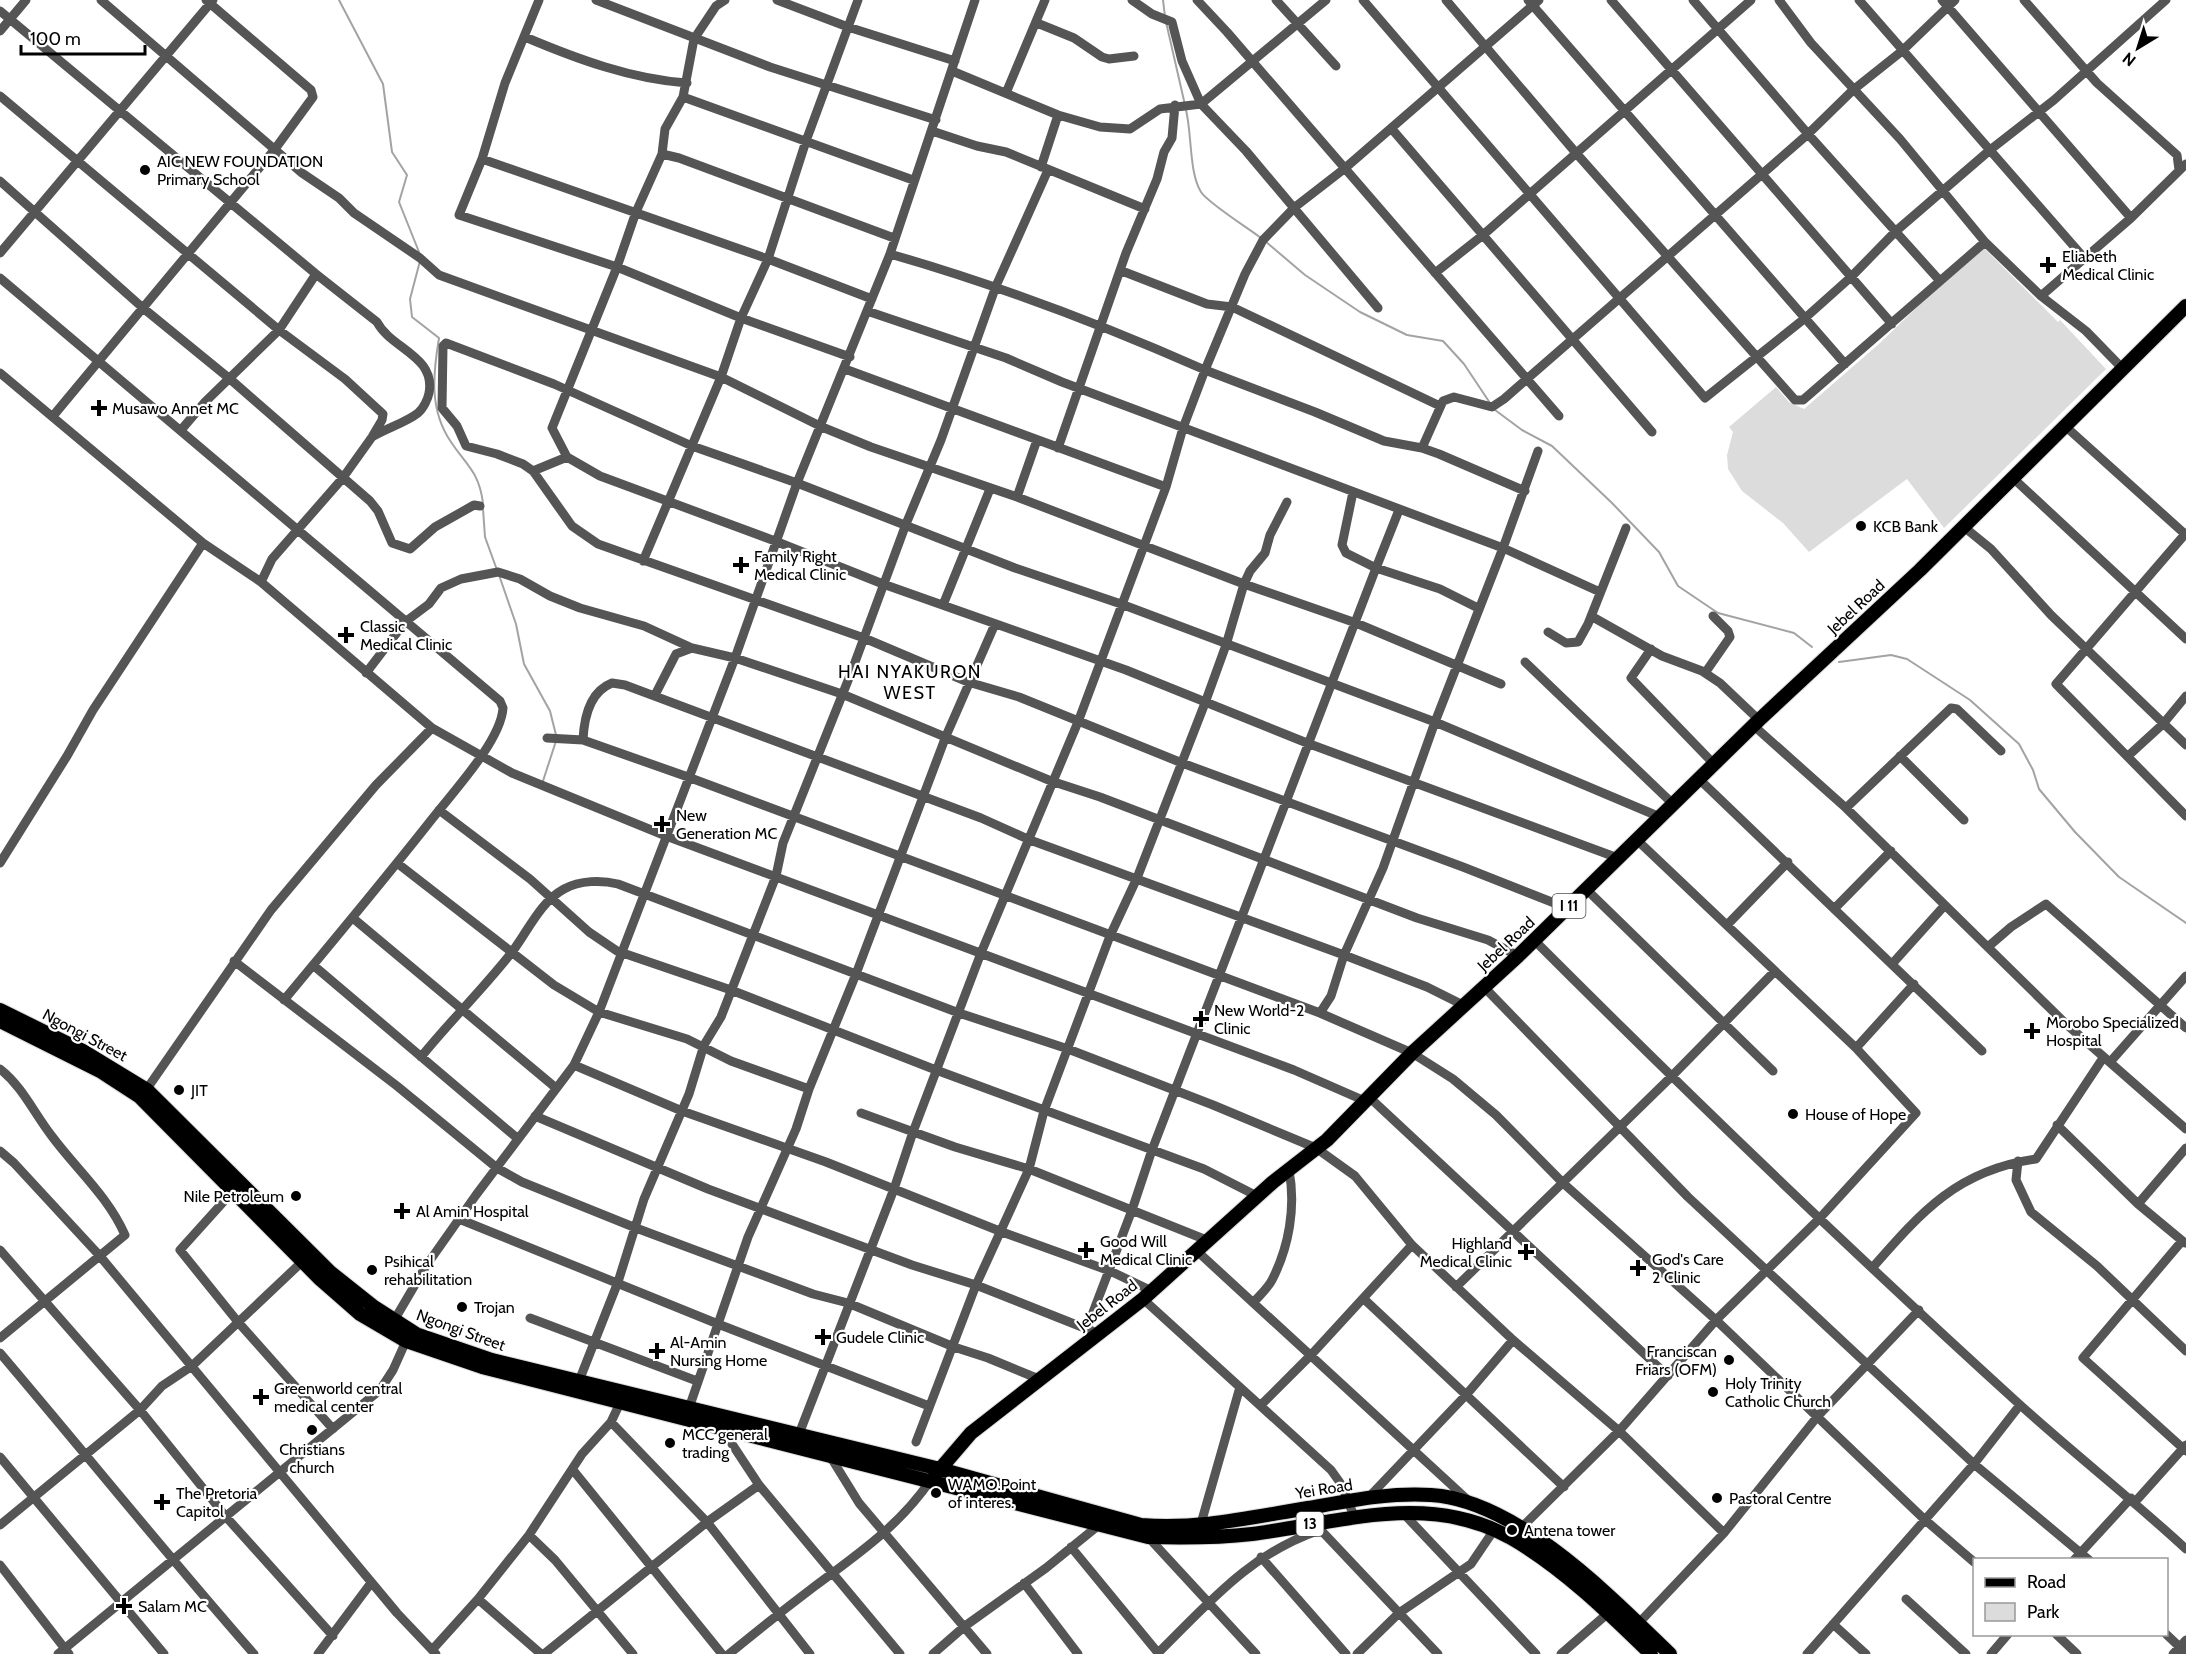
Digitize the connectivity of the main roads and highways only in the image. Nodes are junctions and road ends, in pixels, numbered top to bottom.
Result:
1 (2186, 306) edge
2 (0, 1010) edge
3 (0, 1021) edge
4 (143, 1093) junction
5 (391, 1326) junction
6 (940, 1469) junction
7 (930, 1481) junction
8 (1199, 1532) junction
9 (1634, 1628) junction
10 (1651, 1654) edge
11 (1670, 1654) edge

1 - 6 main road, Jebel Road / I 11
2 - 4 main road, Ngongi Street
3 - 4 main road, Ngongi Street
4 - 5 main road, Ngongi Street
5 - 6 main road, Ngongi Street
5 - 7 main road, Ngongi Street
6 - 7 main road, Jebel Road / I 11
6 - 8 main road, Yei Road
7 - 8 main road, Yei Road / 13
8 - 9 main road, Yei Road / 13
8 - 9 main road, Yei Road
9 - 10 main road, Yei Road / 13
9 - 11 main road, Yei Road

